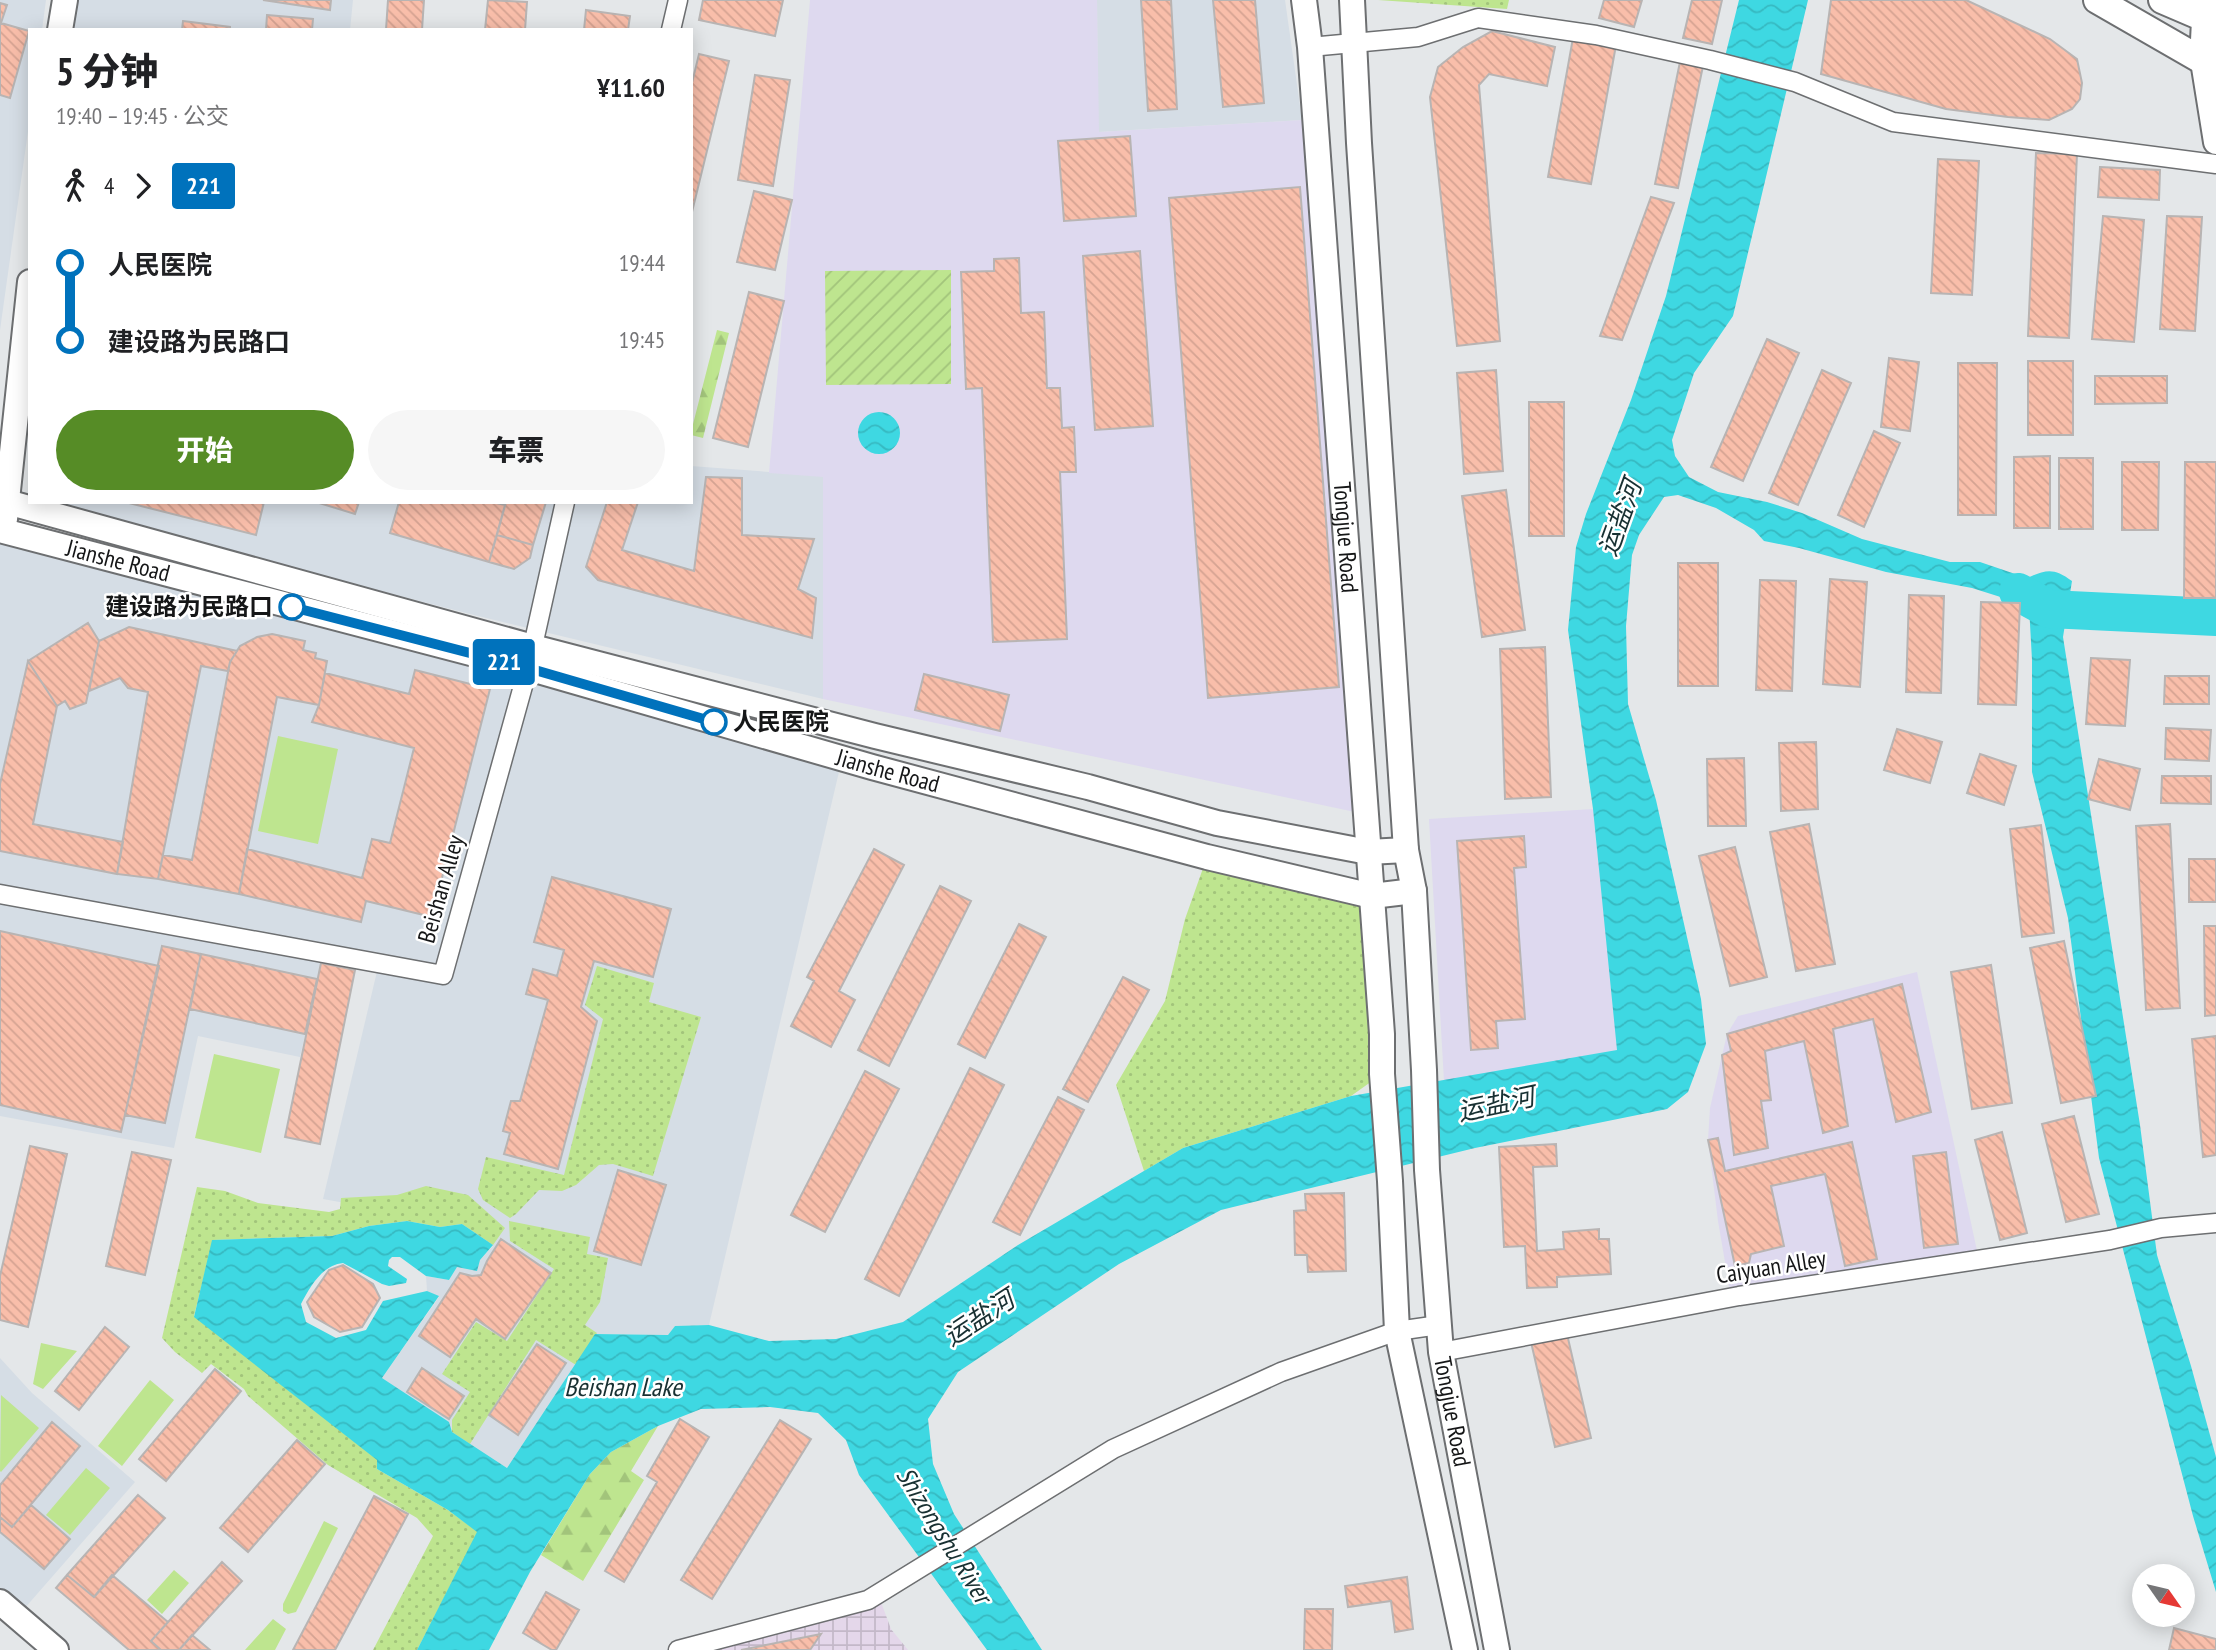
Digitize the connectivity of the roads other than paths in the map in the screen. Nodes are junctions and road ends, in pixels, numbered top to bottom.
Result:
1 (65, 0) edge
2 (678, 0) edge
3 (1304, 0) edge
4 (1352, 0) edge
5 (2097, 0) edge
6 (2162, 0) edge
7 (2209, 13) edge
8 (60, 28) edge
9 (671, 28) edge
10 (1355, 41) junction
11 (1310, 47) junction
12 (2209, 61) edge
13 (2216, 142) edge
14 (2216, 164) edge
15 (28, 299) edge
16 (4, 501) edge
17 (565, 504) edge
18 (1, 535) edge
19 (531, 658) junction
20 (1406, 850) junction
21 (1368, 852) junction
22 (1414, 891) junction
23 (0, 894) edge
24 (1372, 896) junction
25 (2216, 1223) edge
26 (1439, 1325) junction
27 (1397, 1331) junction
28 (1441, 1352) junction
29 (0, 1602) edge
30 (56, 1650) edge
31 (678, 1650) edge
32 (1465, 1650) edge
33 (1497, 1650) edge

1 - 8 street
2 - 9 street
3 - 11 street, Tongjue Road
4 - 10 street, Tongjue Road
5 - 12 main road
6 - 7 main road
7 - 12 main road
10 - 11 street
10 - 14 street
10 - 20 street, Tongjue Road
11 - 21 street, Tongjue Road
12 - 13 street
15 - 16 street
16 - 18 street
16 - 19 street, Jianshe Road
17 - 19 street, Beishan Alley
18 - 19 street, Jianshe Road
19 - 21 street, Jianshe Road
19 - 23 street, Beishan Alley
19 - 24 street, Jianshe Road
20 - 21 street, Jianshe Road
20 - 22 street, Tongjue Road
21 - 24 street, Tongjue Road
22 - 24 street, Jianshe Road
22 - 26 street, Tongjue Road
24 - 27 street, Tongjue Road
25 - 28 street, Caiyuan Alley
26 - 27 street
26 - 28 street, Tongjue Road
27 - 31 street
27 - 32 street, Tongjue Road
28 - 33 street, Tongjue Road
29 - 30 street

